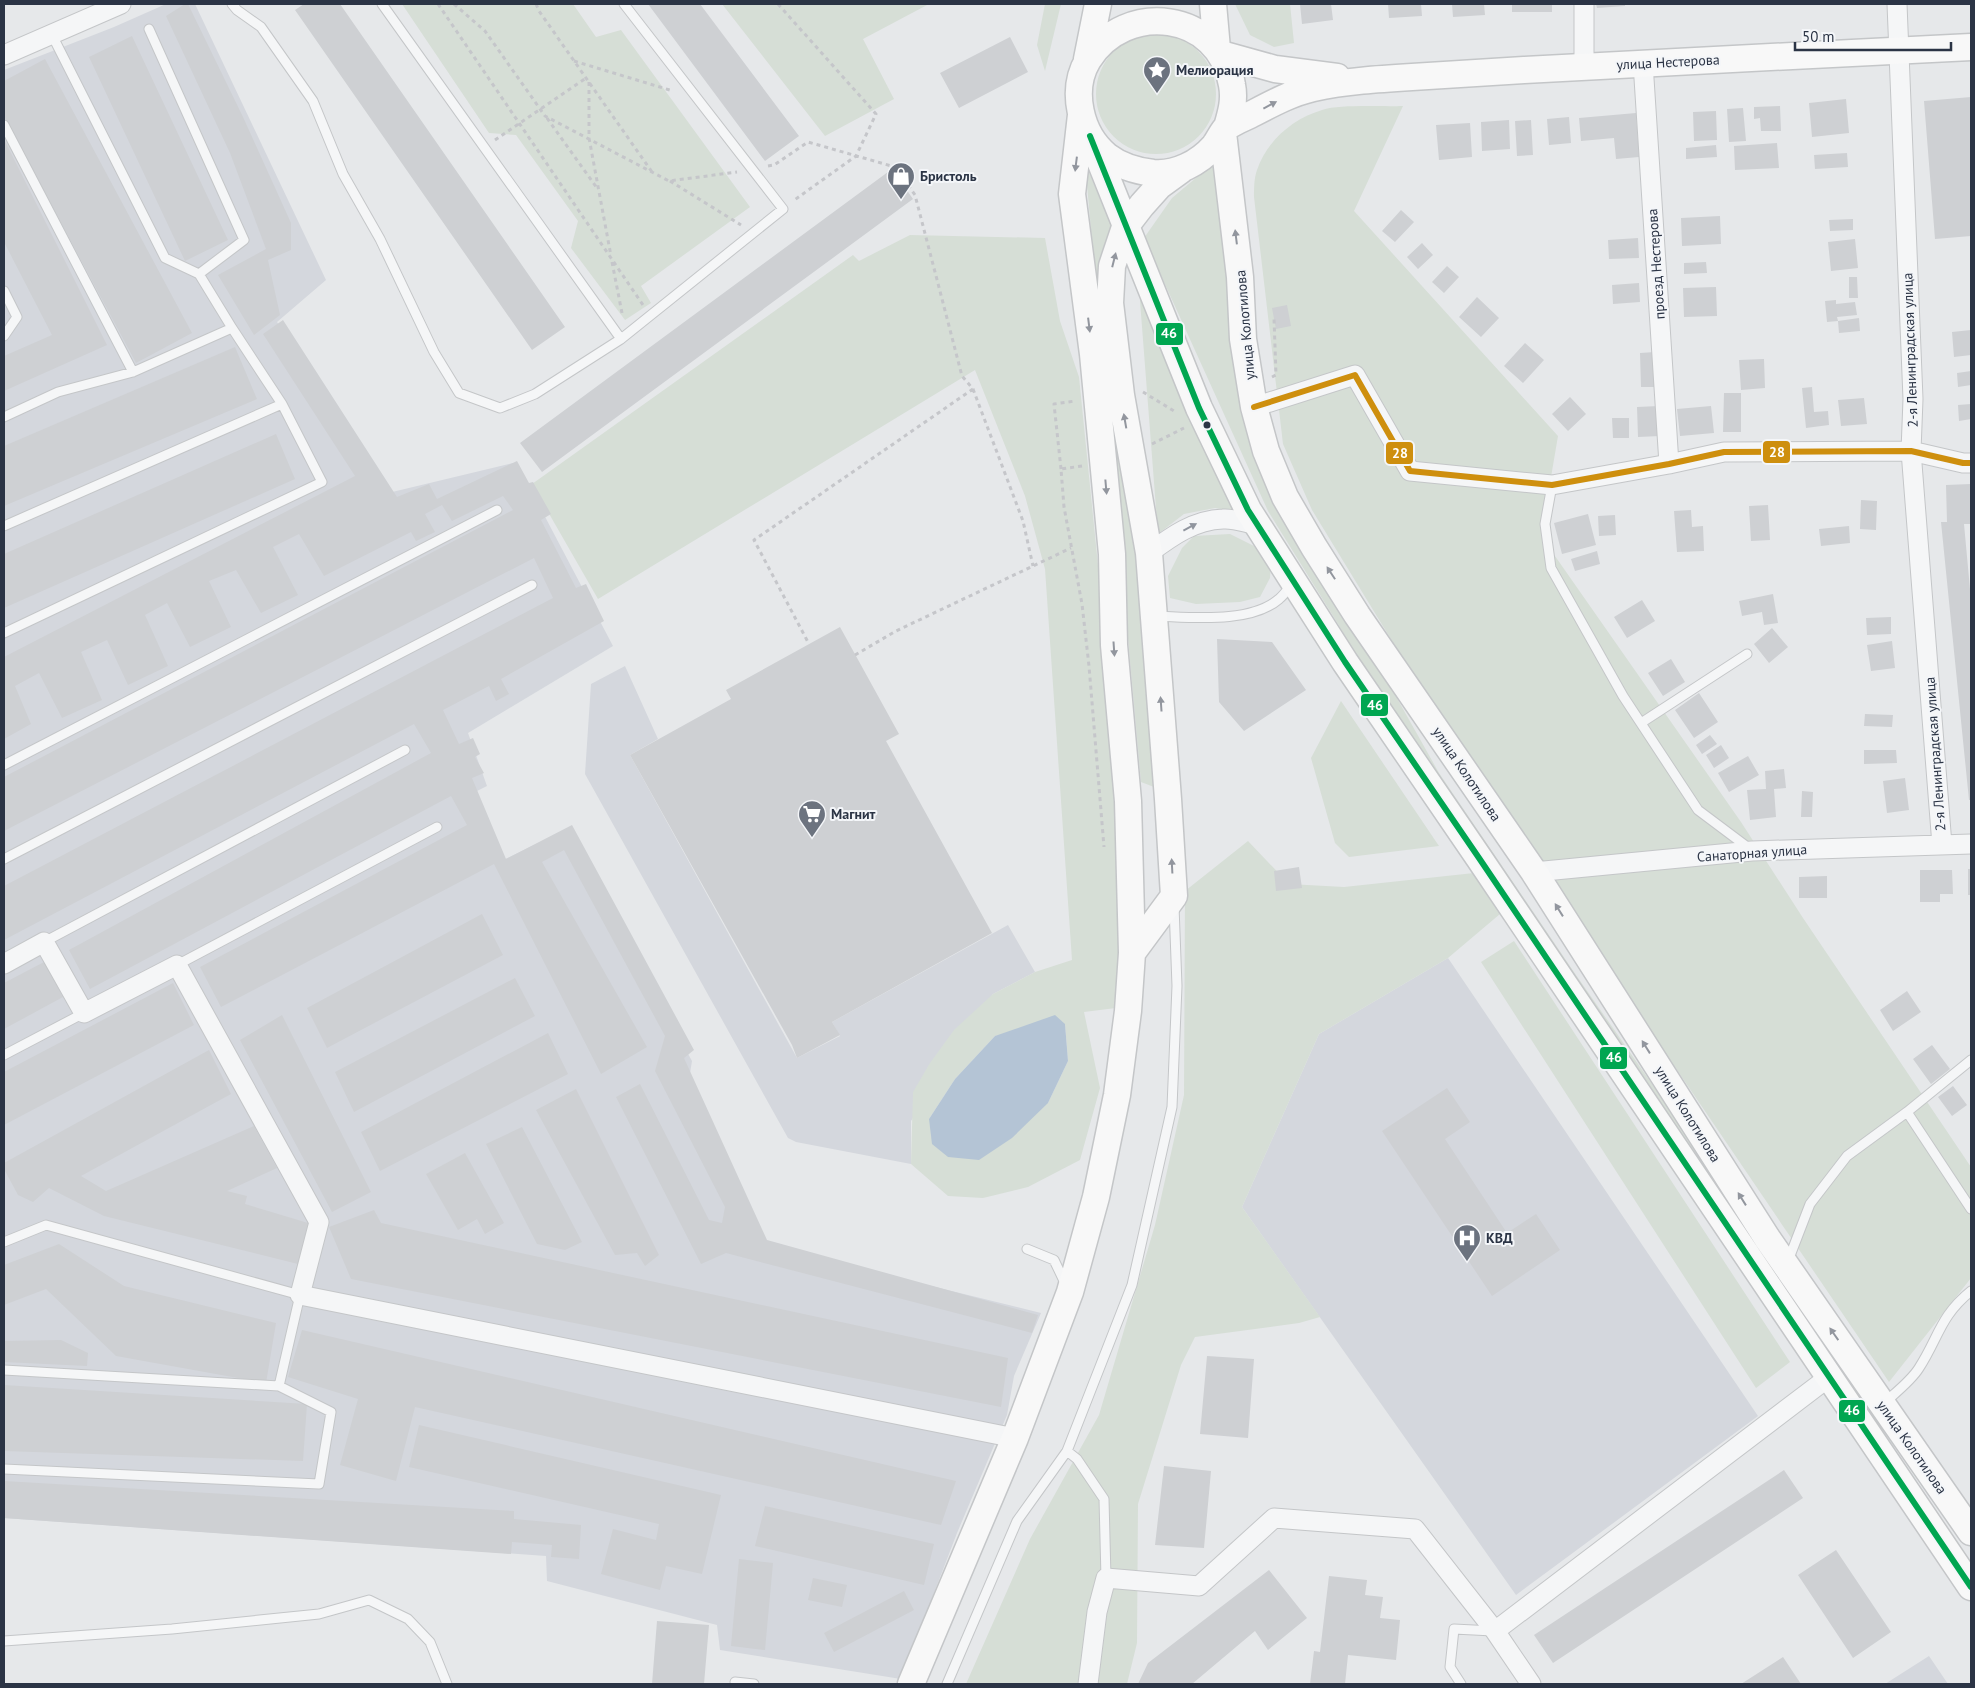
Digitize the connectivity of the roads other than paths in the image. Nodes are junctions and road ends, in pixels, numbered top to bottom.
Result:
1 (121, 4) edge
2 (232, 4) edge
3 (382, 4) edge
4 (624, 4) edge
5 (1098, 4) edge
6 (1213, 4) edge
7 (1584, 4) edge
8 (1897, 4) edge
9 (149, 29) dead end
10 (52, 35) junction
11 (1971, 47) edge
12 (1219, 51) junction
13 (1898, 51) junction
14 (4, 55) edge
15 (1087, 62) junction
16 (1643, 63) junction
17 (1584, 66) junction
18 (1365, 80) junction
19 (4, 125) edge
20 (1086, 126) junction
21 (1225, 130) junction
22 (1183, 168) junction
23 (1125, 228) junction
24 (200, 274) junction
25 (4, 291) edge
26 (232, 328) junction
27 (4, 336) edge
28 (623, 337) junction
29 (133, 372) junction
30 (282, 404) junction
31 (1254, 407) junction
32 (4, 417) edge
33 (1912, 450) junction
34 (1971, 463) edge
35 (1670, 464) junction
36 (1552, 485) junction
37 (497, 510) dead end
38 (1257, 525) junction
39 (4, 526) edge
40 (1149, 553) junction
41 (1294, 582) junction
42 (532, 585) dead end
43 (1154, 616) junction
44 (4, 633) edge
45 (1747, 654) dead end
46 (1641, 723) junction
47 (406, 750) dead end
48 (4, 765) edge
49 (437, 827) dead end
50 (1971, 844) edge
51 (1942, 845) junction
52 (1752, 851) junction
53 (4, 859) edge
54 (1534, 872) junction
55 (1174, 896) junction
56 (44, 942) junction
57 (1132, 953) junction
58 (4, 964) edge
59 (177, 965) junction
60 (84, 1013) junction
61 (4, 1055) edge
62 (1971, 1060) edge
63 (1907, 1112) junction
64 (1971, 1209) edge
65 (4, 1242) edge
66 (1027, 1249) dead end
67 (1786, 1266) junction
68 (1971, 1291) edge
69 (1070, 1292) junction
70 (300, 1296) junction
71 (1854, 1362) junction
72 (4, 1370) edge
73 (1829, 1377) junction
74 (279, 1386) junction
75 (1883, 1404) junction
76 (1015, 1438) junction
77 (1067, 1451) junction
78 (4, 1469) edge
79 (1971, 1532) edge
80 (1106, 1578) junction
81 (1971, 1587) edge
82 (1494, 1631) junction
83 (4, 1642) edge
84 (735, 1682) dead end
85 (447, 1684) edge
86 (754, 1684) edge
87 (912, 1684) edge
88 (947, 1684) edge
89 (1088, 1684) edge
90 (1461, 1684) edge
91 (1531, 1684) edge

1 - 10 street
2 - 28 lane
3 - 28 lane
4 - 28 lane
5 - 15 main road, улица Колотилова
6 - 12 main road, улица Колотилова
7 - 17 street
8 - 13 street, 2-я Ленинградская улица
9 - 24 lane
10 - 14 street
10 - 24 lane
11 - 13 main road, улица Нестерова
12 - 15 main road, улица Колотилова
12 - 18 main road, улица Нестерова
12 - 21 main road, улица Колотилова
13 - 16 main road, улица Нестерова
13 - 33 street, 2-я Ленинградская улица
15 - 20 main road, улица Колотилова
16 - 17 main road, улица Нестерова
16 - 35 street, проезд Нестерова
17 - 18 main road, улица Нестерова
21 -> 18 main road, улица Нестерова
19 - 29 lane
20 - 22 main road, улица Колотилова
20 - 23 main road, улица Колотилова
20 -> 57 main road
21 - 22 main road, улица Колотилова
31 -> 21 main road, улица Колотилова
22 - 23 main road
23 - 38 main road, улица Колотилова
40 -> 23 main road
24 - 26 lane
25 - 27 lane
26 - 29 lane
26 - 30 lane
29 - 32 lane
30 - 39 lane
30 - 44 lane
31 - 36 street
54 -> 31 main road, улица Колотилова
33 - 34 street
33 - 35 street
33 - 51 street, 2-я Ленинградская улица
35 - 36 street
36 - 46 lane
37 - 48 lane
40 -> 38 street
38 - 41 main road, улица Колотилова
40 - 43 main road
41 - 43 lane
41 - 73 main road, улица Колотилова
42 - 53 lane
55 -> 43 main road
45 - 46 lane
46 - 52 lane
47 - 56 lane
49 - 59 lane
50 - 51 street, Санаторная улица
51 - 52 street, Санаторная улица
52 - 54 street, Санаторная улица
67 -> 54 main road, улица Колотилова
55 - 57 main road
55 - 77 lane
56 - 58 street
56 - 60 street
57 - 69 main road
59 - 60 street
59 - 70 street
60 - 61 lane
62 - 63 lane
63 - 64 lane
63 - 67 lane
65 - 70 lane
66 - 69 lane
71 -> 67 main road, улица Колотилова
68 - 75 lane
69 - 76 main road
70 - 74 lane
70 - 76 street
71 - 73 main road
71 - 75 main road, улица Колотилова
72 - 74 lane
73 - 81 main road, улица Колотилова
73 - 82 street
74 - 78 lane
75 - 79 main road, улица Колотилова
76 - 87 main road
77 - 80 lane
77 - 88 lane
80 - 82 street
80 - 89 street
82 - 90 lane
82 - 91 street
83 - 85 lane
84 - 86 lane

